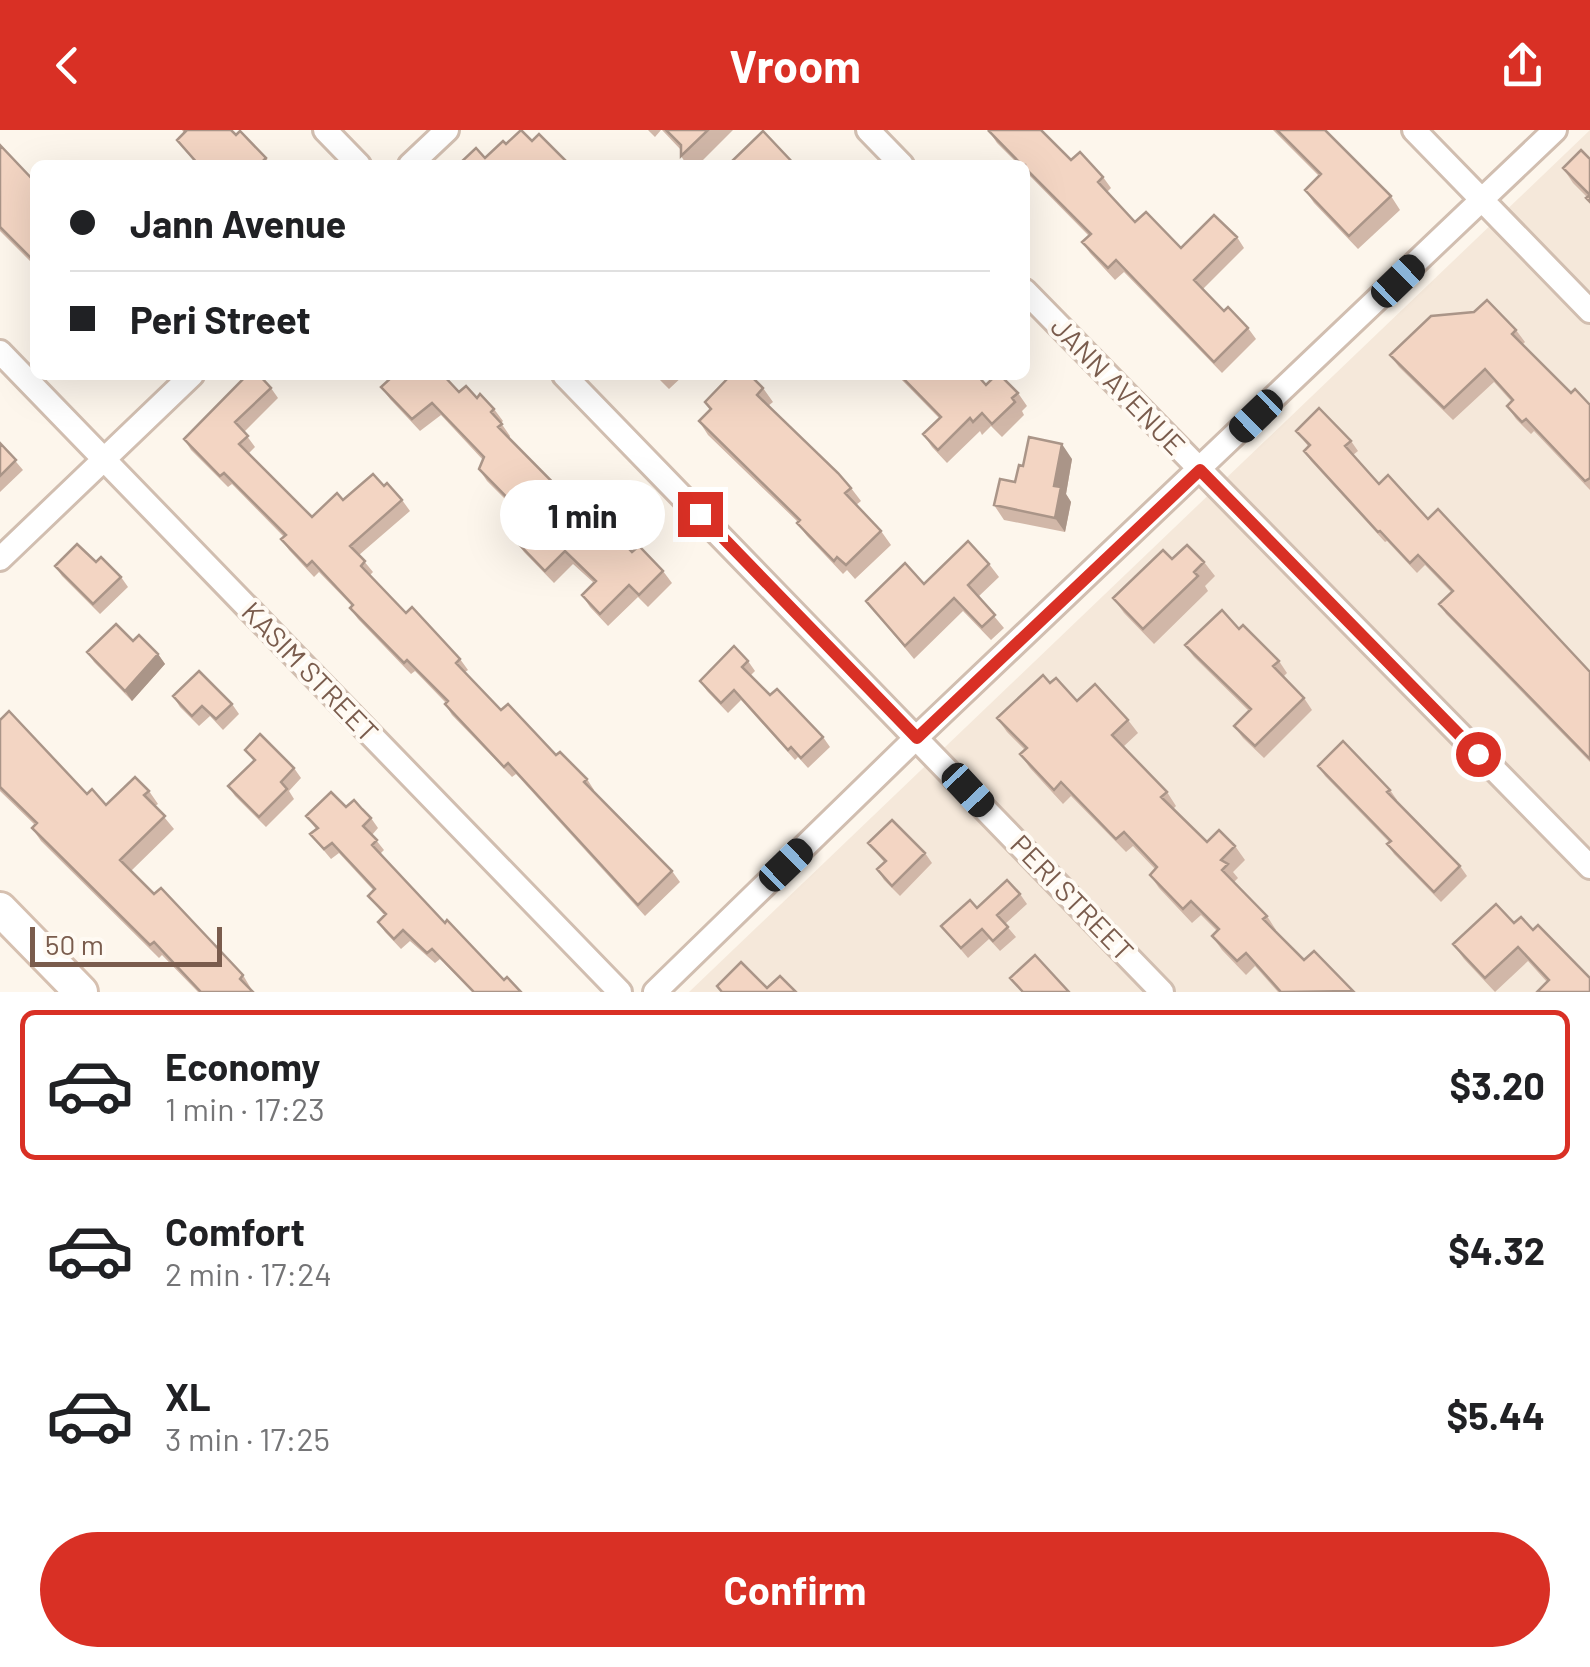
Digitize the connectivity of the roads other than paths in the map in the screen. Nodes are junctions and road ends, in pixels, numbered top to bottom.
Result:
1 (325, 130) edge
2 (447, 130) edge
3 (868, 130) edge
4 (1414, 130) edge
5 (1555, 130) edge
6 (354, 160) edge
7 (415, 160) edge
8 (897, 160) edge
9 (1482, 200) junction
10 (1030, 296) edge
11 (1590, 310) edge
12 (0, 352) edge
13 (187, 380) edge
14 (569, 380) edge
15 (104, 460) junction
16 (1200, 470) junction
17 (0, 559) edge
18 (917, 738) junction
19 (1590, 867) edge
20 (0, 909) edge
21 (81, 992) edge
22 (620, 992) edge
23 (655, 992) edge
24 (1162, 992) edge

1 - 6 street
2 - 7 street
3 - 8 street
4 - 9 street
5 - 9 street
9 - 11 street
9 - 16 street
10 - 16 street, JANN AVENUE
12 - 15 street, KASIM STREET
13 - 15 street
14 - 18 street, PERI STREET
15 - 17 street
15 - 22 street, KASIM STREET
16 - 18 street
16 - 19 street, JANN AVENUE
18 - 23 street
18 - 24 street, PERI STREET
20 - 21 street

